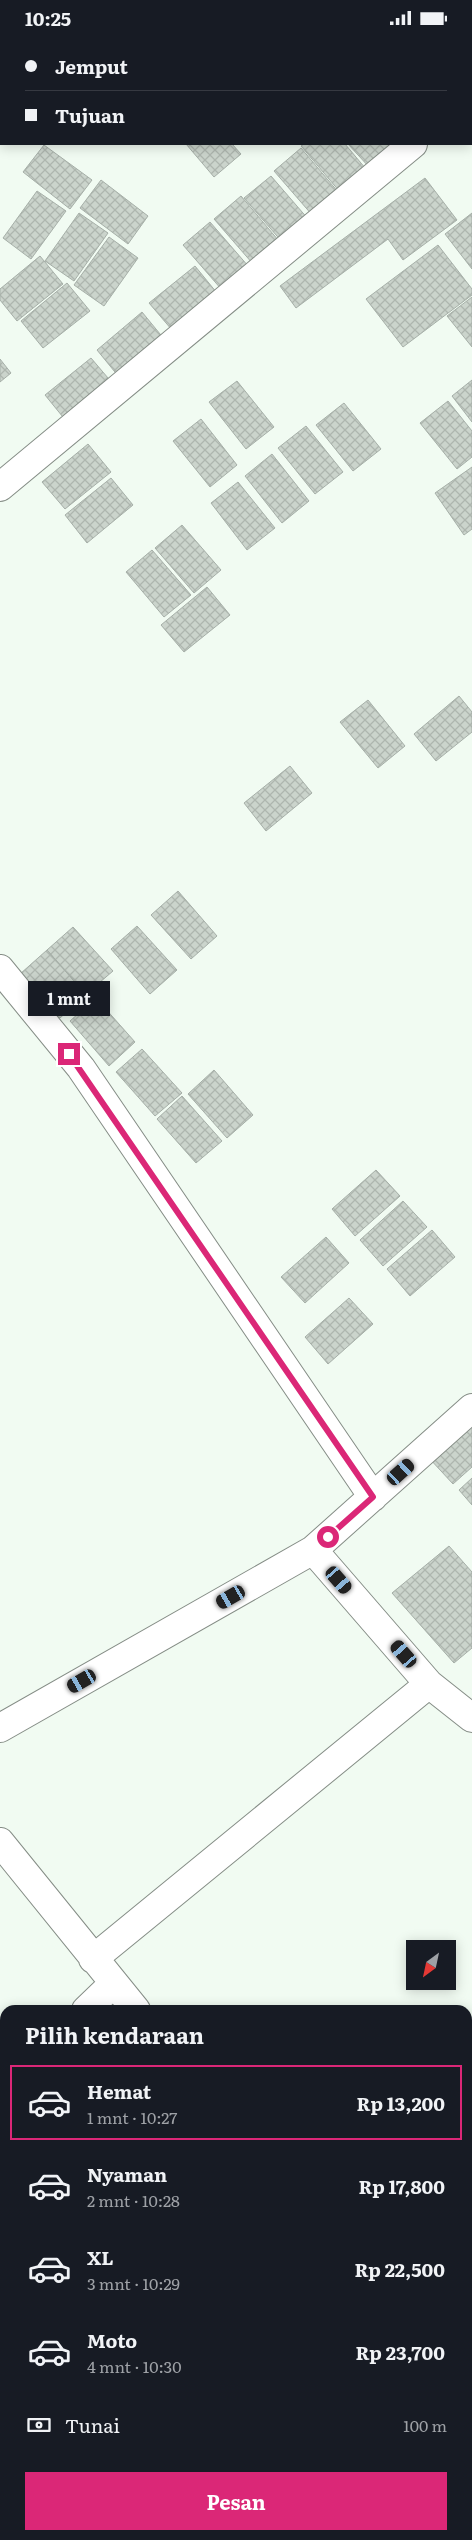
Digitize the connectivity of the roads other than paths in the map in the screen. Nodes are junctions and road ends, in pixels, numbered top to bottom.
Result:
1 (412, 145) edge
2 (0, 487) edge
3 (0, 969) edge
4 (472, 1408) edge
5 (373, 1497) junction
6 (313, 1550) junction
7 (429, 1683) junction
8 (472, 1718) edge
9 (0, 1727) edge
10 (0, 1842) edge
11 (93, 1959) junction
12 (113, 1984) junction
13 (91, 2005) edge
14 (132, 2005) edge

1 - 2 street
3 - 5 street
4 - 5 street
5 - 6 street
6 - 7 street
6 - 9 street
7 - 8 street
7 - 11 street
10 - 11 street
11 - 12 street
12 - 13 street
12 - 14 street

